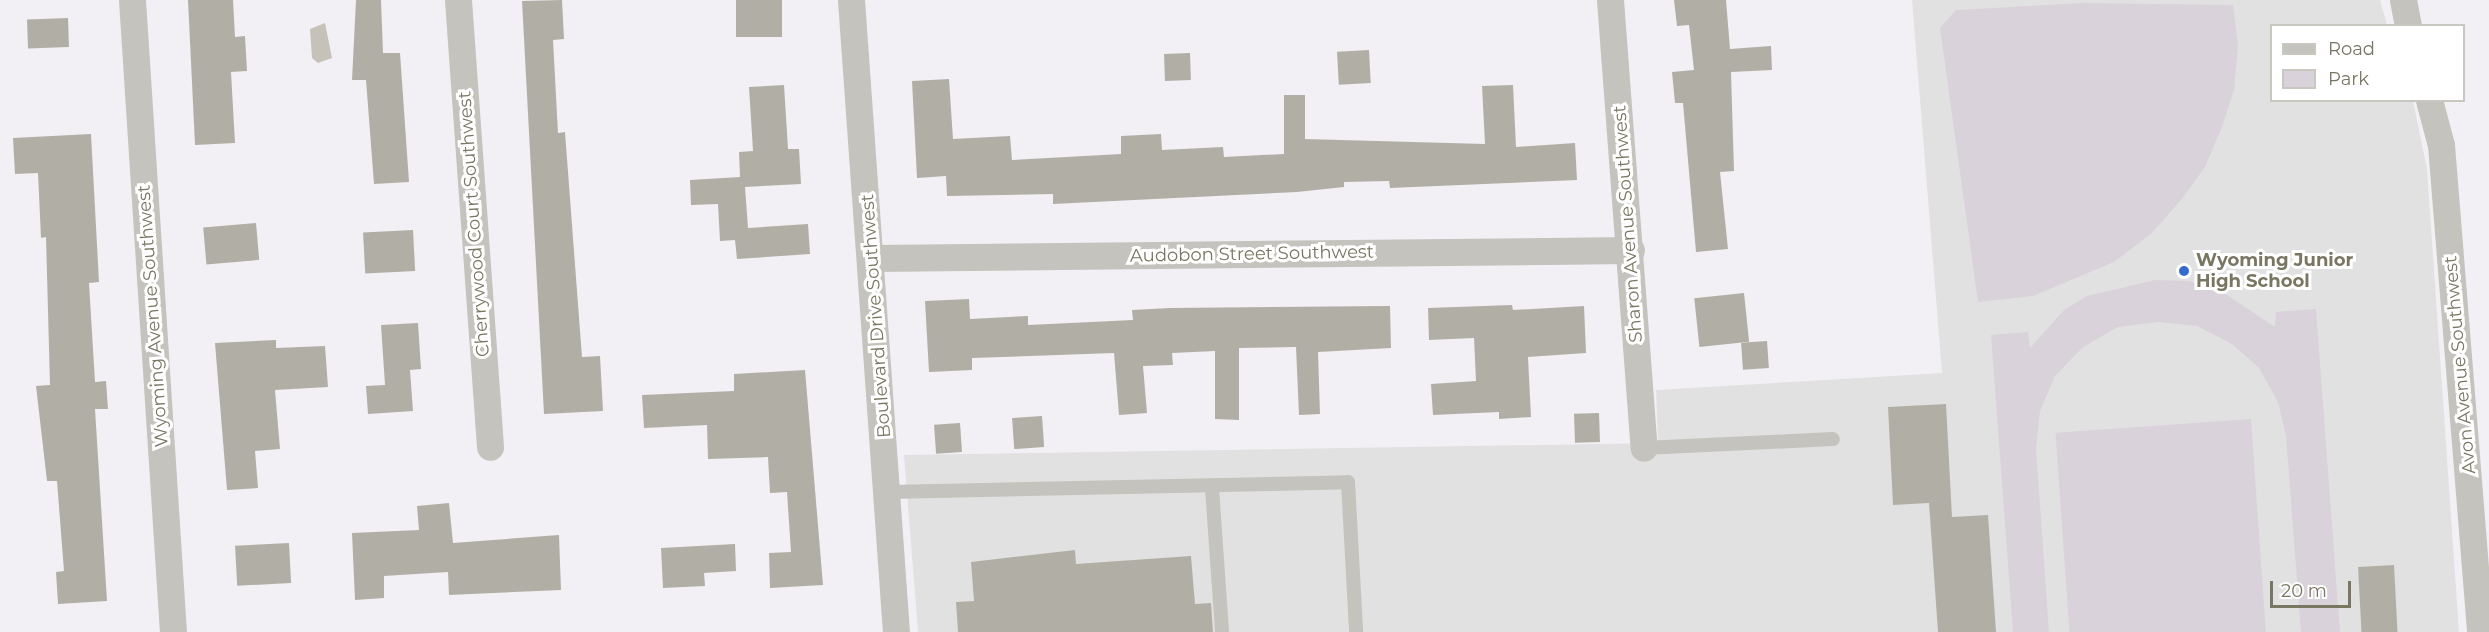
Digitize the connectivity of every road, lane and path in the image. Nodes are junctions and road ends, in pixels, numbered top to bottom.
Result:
1 (132, 0) edge
2 (458, 0) edge
3 (851, 0) edge
4 (1610, 0) edge
5 (2403, 0) edge
6 (2409, 24) edge
7 (2430, 102) edge
8 (1631, 250) junction
9 (873, 258) junction
10 (1833, 438) dead end
11 (490, 447) dead end
12 (1644, 448) joint
13 (1212, 488) junction
14 (888, 492) junction
15 (173, 632) edge
16 (896, 632) edge
17 (1222, 632) edge
18 (1356, 632) edge
19 (2480, 632) edge

1 - 15 street, Wyoming Avenue Southwest
2 - 11 street, Cherrywood Court Southwest
3 - 9 street, Boulevard Drive Southwest
4 - 8 street, Sharon Avenue Southwest
5 - 6 street
7 - 19 street, Avon Avenue Southwest
8 - 9 street, Audobon Street Southwest
8 - 12 street, Sharon Avenue Southwest
9 - 14 street, Boulevard Drive Southwest
10 - 12 lane
13 - 14 lane
13 - 17 lane
13 - 18 lane
14 - 16 street, Boulevard Drive Southwest

